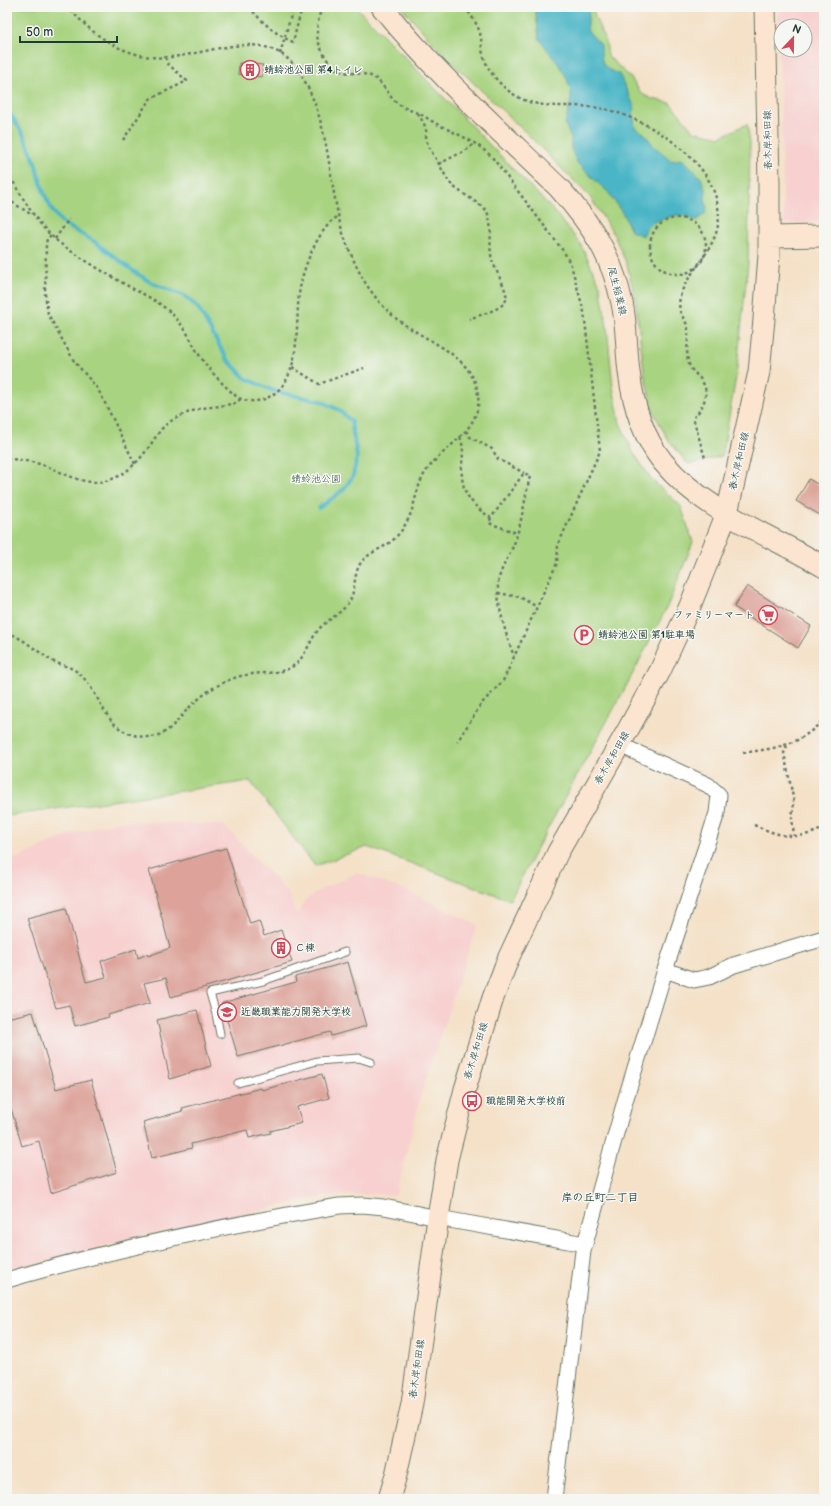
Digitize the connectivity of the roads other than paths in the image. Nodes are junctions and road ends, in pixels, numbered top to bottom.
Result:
1 (382, 7) edge
2 (764, 7) edge
3 (824, 236) edge
4 (769, 237) junction
5 (727, 513) junction
6 (824, 568) edge
7 (620, 745) junction
8 (824, 938) edge
9 (345, 952) dead end
10 (665, 970) junction
11 (220, 1034) dead end
12 (371, 1062) dead end
13 (238, 1083) dead end
14 (438, 1218) junction
15 (585, 1244) junction
16 (7, 1280) edge
17 (389, 1499) edge
18 (554, 1499) edge

1 - 5 main road, 尾生稲葉線
2 - 4 main road, 春木岸和田線
3 - 4 main road
4 - 5 main road, 春木岸和田線
5 - 6 main road, 尾生稲葉線
5 - 7 main road, 春木岸和田線
7 - 10 street
7 - 14 main road, 春木岸和田線
8 - 10 street
9 - 11 lane
10 - 15 street
12 - 13 lane
14 - 15 street
14 - 16 street
14 - 17 main road, 春木岸和田線
15 - 18 street

